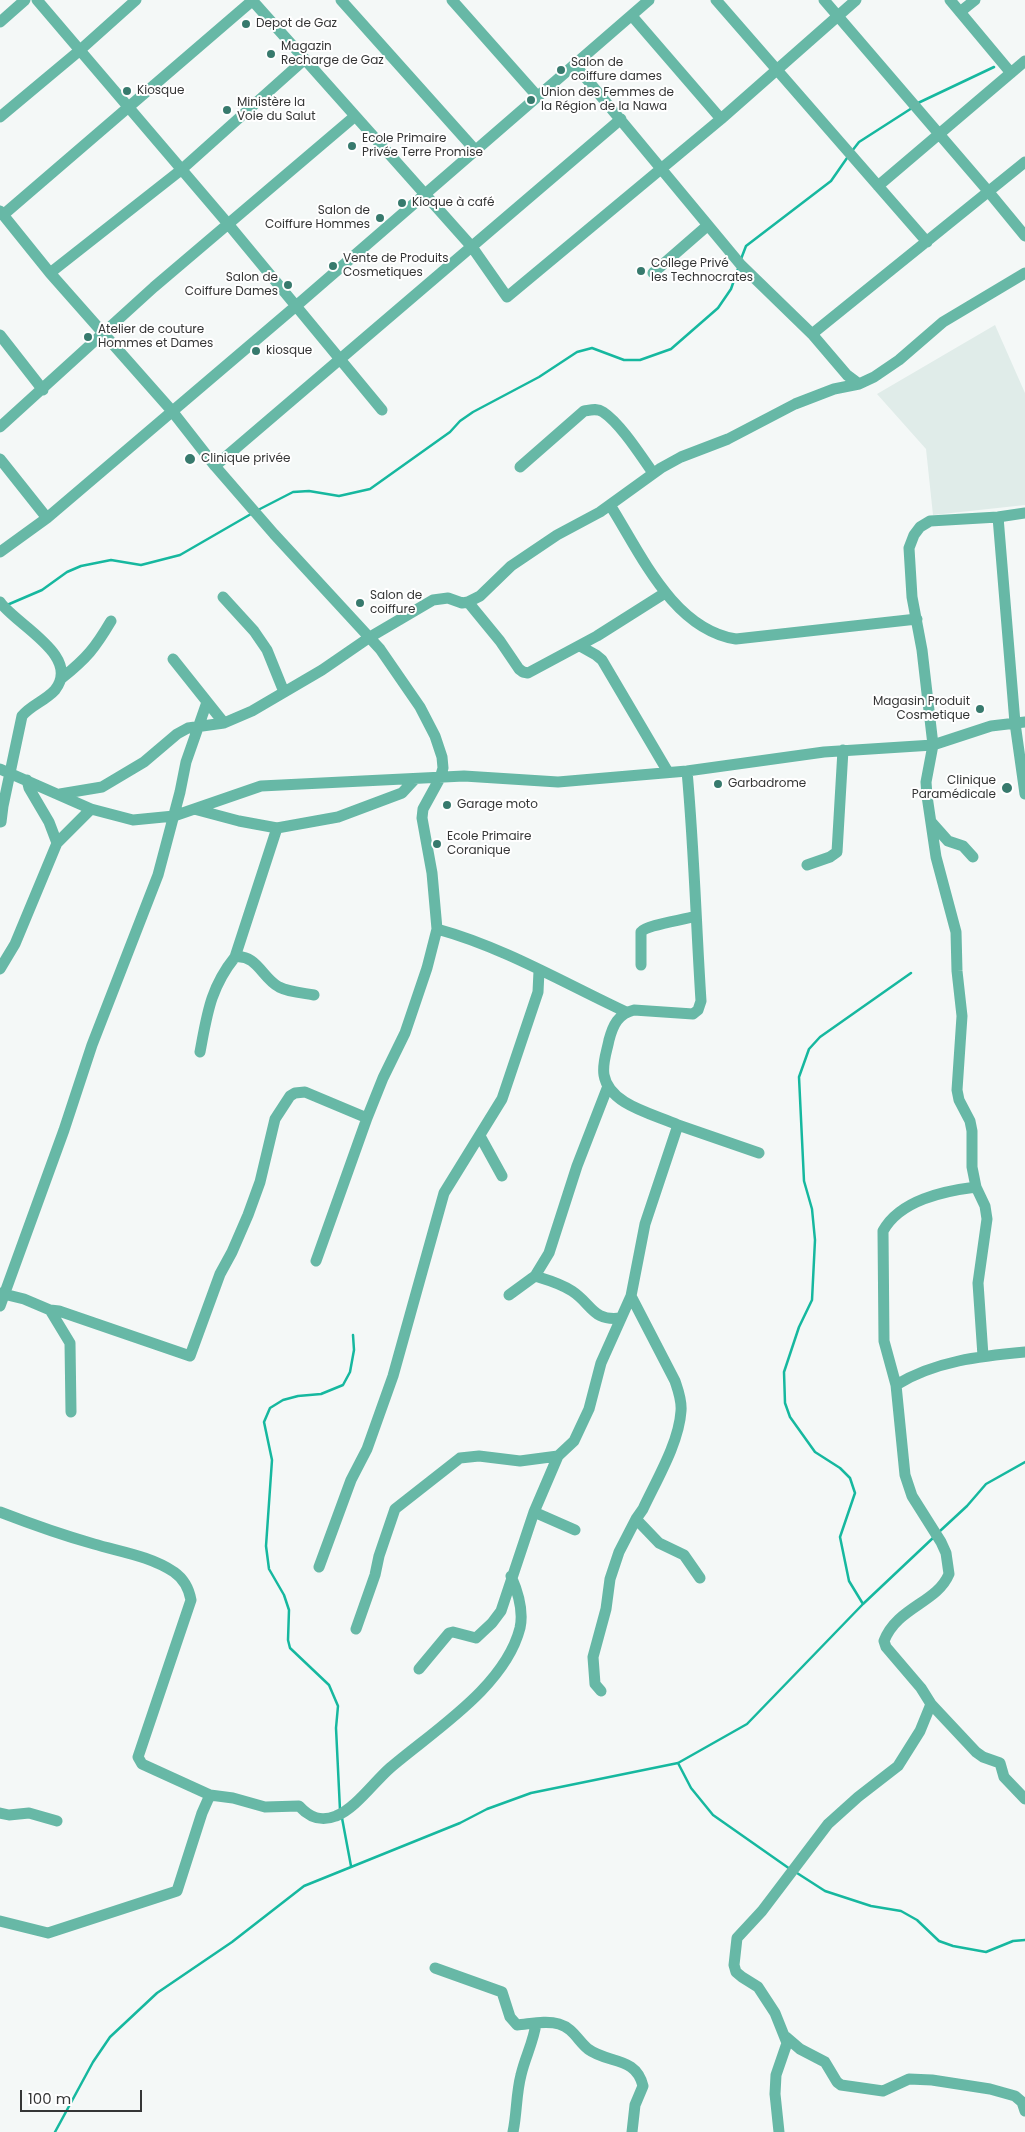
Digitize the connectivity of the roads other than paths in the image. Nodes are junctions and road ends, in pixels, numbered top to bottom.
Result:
1 (25, 0) edge
2 (37, 0) edge
3 (136, 0) edge
4 (253, 0) edge
5 (341, 0) edge
6 (452, 0) edge
7 (649, 0) edge
8 (716, 0) edge
9 (824, 0) edge
10 (856, 0) edge
11 (950, 0) edge
12 (975, 0) edge
13 (960, 12) junction
14 (632, 16) junction
15 (837, 16) junction
16 (0, 22) edge
17 (79, 52) junction
18 (305, 59) junction
19 (1025, 62) edge
20 (575, 65) junction
21 (777, 70) junction
22 (1011, 73) junction
23 (538, 97) junction
24 (128, 109) junction
25 (0, 117) edge
26 (354, 117) junction
27 (721, 118) junction
28 (621, 120) junction
29 (940, 134) junction
30 (476, 151) junction
31 (1025, 162) edge
32 (662, 168) junction
33 (180, 170) junction
34 (878, 186) junction
35 (988, 191) junction
36 (424, 196) junction
37 (2, 213) edge
38 (228, 225) junction
39 (707, 226) junction
40 (1025, 236) edge
41 (927, 242) junction
42 (472, 247) junction
43 (50, 273) junction
44 (653, 273) dead end
45 (1025, 273) edge
46 (296, 306) junction
47 (812, 334) junction
48 (0, 335) edge
49 (103, 335) junction
50 (340, 359) junction
51 (859, 384) junction
52 (42, 390) junction
53 (382, 410) dead end
54 (172, 411) junction
55 (0, 427) edge
56 (0, 458) edge
57 (215, 466) junction
58 (520, 468) dead end
59 (653, 473) junction
60 (610, 505) junction
61 (1025, 513) edge
62 (47, 518) junction
63 (998, 518) junction
64 (0, 552) edge
65 (665, 593) junction
66 (223, 597) dead end
67 (468, 602) junction
68 (0, 603) edge
69 (917, 619) junction
70 (111, 621) dead end
71 (370, 637) junction
72 (580, 646) junction
73 (173, 659) dead end
74 (62, 678) junction
75 (284, 692) junction
76 (207, 702) junction
77 (224, 723) junction
78 (1020, 723) edge
79 (200, 726) junction
80 (933, 745) junction
81 (843, 750) junction
82 (5, 770) edge
83 (687, 771) junction
84 (668, 772) junction
85 (440, 778) junction
86 (415, 779) junction
87 (27, 780) junction
88 (60, 794) junction
89 (1025, 794) edge
90 (91, 809) junction
91 (194, 809) junction
92 (174, 816) junction
93 (1, 822) edge
94 (932, 824) junction
95 (277, 828) junction
96 (57, 842) junction
97 (973, 857) dead end
98 (807, 865) dead end
99 (696, 916) junction
100 (437, 929) junction
101 (235, 957) junction
102 (641, 965) dead end
103 (0, 969) edge
104 (539, 970) junction
105 (314, 996) dead end
106 (626, 1012) junction
107 (200, 1052) dead end
108 (608, 1086) junction
109 (366, 1118) junction
110 (678, 1125) junction
111 (480, 1136) junction
112 (759, 1153) dead end
113 (502, 1176) dead end
114 (976, 1187) junction
115 (316, 1261) dead end
116 (535, 1276) junction
117 (2, 1293) edge
118 (509, 1295) dead end
119 (630, 1296) junction
120 (0, 1306) edge
121 (50, 1310) junction
122 (621, 1318) junction
123 (1025, 1352) edge
124 (983, 1356) junction
125 (896, 1386) junction
126 (71, 1412) dead end
127 (558, 1456) junction
128 (0, 1512) edge
129 (534, 1512) junction
130 (636, 1519) junction
131 (575, 1530) dead end
132 (319, 1567) dead end
133 (512, 1576) junction
134 (700, 1578) dead end
135 (356, 1629) dead end
136 (419, 1669) dead end
137 (601, 1691) dead end
138 (931, 1704) junction
139 (210, 1795) junction
140 (1025, 1800) edge
141 (0, 1813) edge
142 (57, 1821) dead end
143 (0, 1921) edge
144 (435, 1968) dead end
145 (536, 2023) junction
146 (786, 2036) junction
147 (1025, 2111) edge
148 (513, 2132) edge
149 (632, 2132) edge
150 (779, 2132) edge

1 - 16 street
2 - 17 street
3 - 17 street
4 - 18 street
4 - 24 street
5 - 30 street
6 - 23 street
7 - 14 street
8 - 21 street
9 - 15 street
10 - 15 street
11 - 13 street
12 - 13 street
13 - 22 street
14 - 20 street
14 - 27 street
15 - 21 street
15 - 29 street
17 - 24 street
17 - 25 street
18 - 26 street
18 - 33 street
19 - 22 street
20 - 23 street
20 - 28 street
21 - 27 street
21 - 34 street
22 - 29 street
23 - 30 street
24 - 33 street
24 - 37 street
26 - 36 street
26 - 38 street
27 - 32 street
28 - 32 street
28 - 42 street
29 - 34 street
29 - 35 street
30 - 36 street
31 - 35 street
32 - 39 street
32 - 42 street
33 - 38 street
33 - 43 street
34 - 41 street
35 - 40 street
35 - 41 street
36 - 42 street
36 - 46 street
37 - 43 street
38 - 46 street
38 - 49 street
39 - 44 street
39 - 47 street
41 - 47 street
42 - 50 street
43 - 49 street
45 - 51 street
46 - 50 street
46 - 54 street
47 - 51 street
48 - 52 street
49 - 52 street
49 - 54 street
50 - 53 street
50 - 57 street
51 - 59 street
52 - 55 street
54 - 57 street
54 - 62 street
56 - 62 street
57 - 71 street
58 - 59 street
59 - 60 street
60 - 65 street
60 - 67 street
61 - 63 street
62 - 64 street
63 - 69 street
63 - 78 street
65 - 69 street
65 - 72 street
66 - 75 street
67 - 71 street
67 - 72 street
68 - 74 street
69 - 80 street
70 - 74 street
71 - 75 street
71 - 85 street
72 - 84 street
73 - 76 street
74 - 82 street
75 - 77 street
76 - 77 street
76 - 79 street
77 - 79 street
78 - 80 street
78 - 89 street
79 - 88 street
79 - 92 street
80 - 81 street
80 - 94 street
81 - 83 street
81 - 98 street
82 - 87 street
82 - 93 street
83 - 84 street
83 - 99 street
84 - 85 street
85 - 86 street
85 - 100 street
86 - 91 street
86 - 95 street
87 - 88 street
87 - 96 street
88 - 90 street
90 - 92 street
90 - 96 street
91 - 92 street
91 - 95 street
92 - 117 street
94 - 97 street
94 - 114 street
95 - 101 street
96 - 103 street
99 - 102 street
99 - 106 street
100 - 104 street
100 - 109 street
101 - 105 street
101 - 107 street
104 - 106 street
104 - 111 street
106 - 108 street
108 - 110 street
108 - 116 street
109 - 115 street
109 - 121 street
110 - 112 street
110 - 119 street
111 - 113 street
111 - 132 street
114 - 124 street
114 - 125 street
116 - 118 street
116 - 122 street
117 - 120 street
117 - 121 street
119 - 122 street
119 - 130 street
121 - 126 street
122 - 127 street
123 - 124 street
124 - 125 street
125 - 138 street
127 - 129 street
127 - 135 street
128 - 139 street
129 - 131 street
129 - 133 street
130 - 134 street
130 - 137 street
133 - 136 street
133 - 139 street
138 - 140 street
138 - 146 street
139 - 143 street
141 - 142 street
144 - 145 street
145 - 148 street
145 - 149 street
146 - 147 street
146 - 150 street

